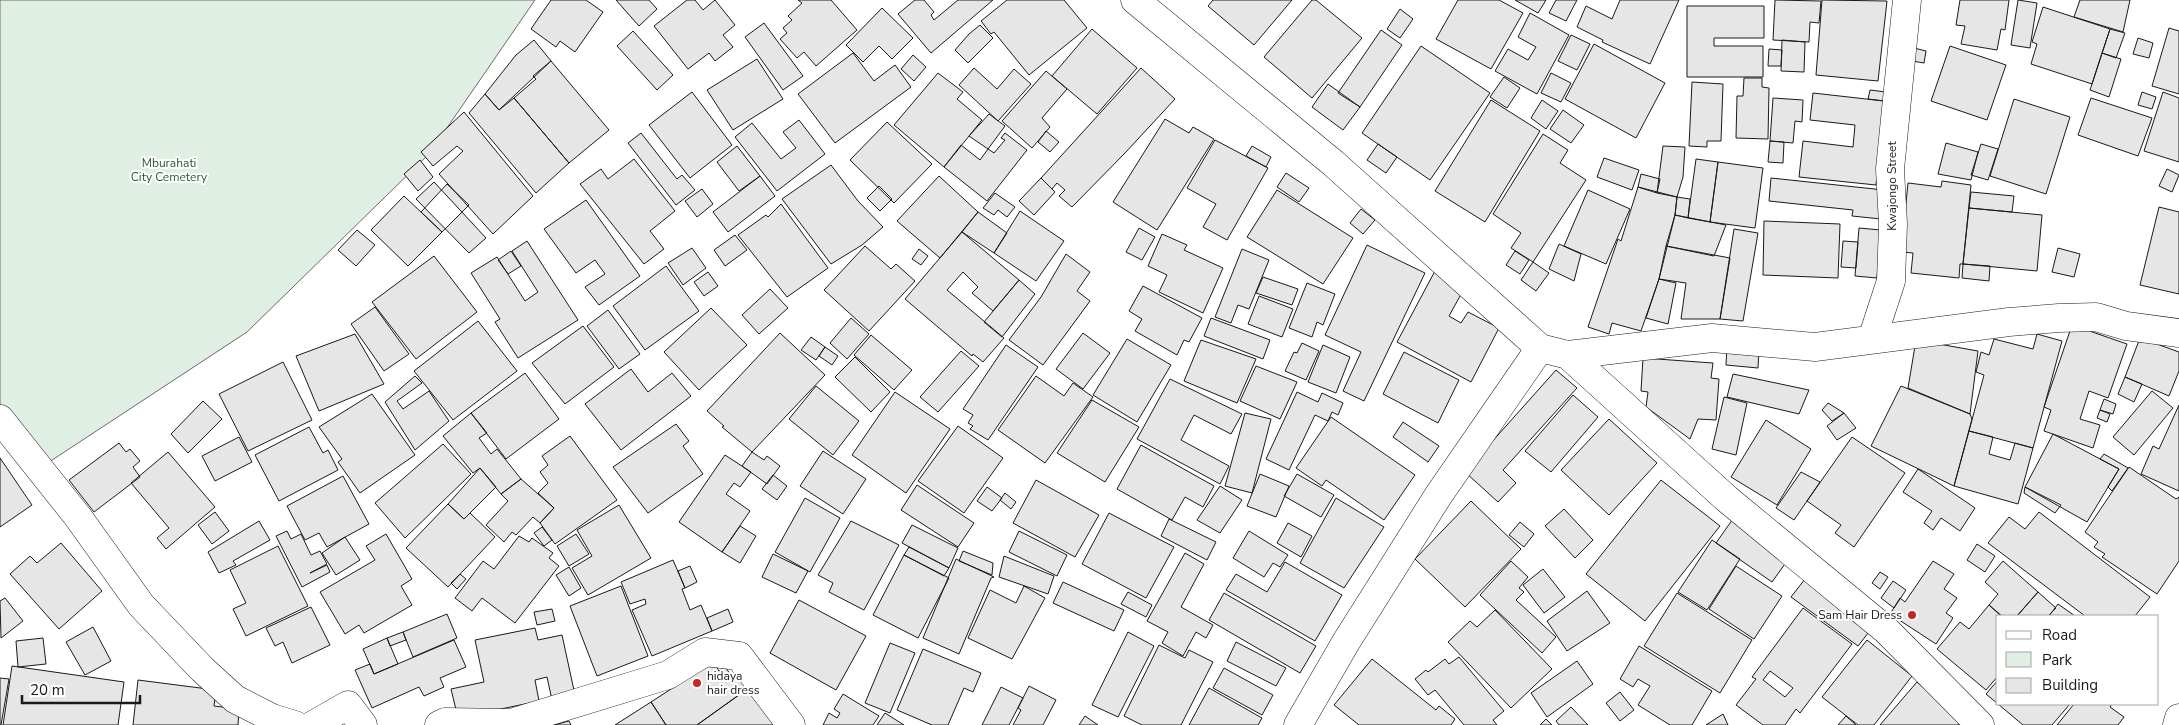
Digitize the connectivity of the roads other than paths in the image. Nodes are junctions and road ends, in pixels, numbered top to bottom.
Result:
1 (1135, 0) edge
2 (1907, 0) edge
3 (2179, 333) edge
4 (1872, 339) junction
5 (1540, 348) junction
6 (1568, 355) junction
7 (0, 420) edge
8 (2179, 718) edge
9 (295, 725) edge
10 (314, 725) edge
11 (363, 725) edge
12 (439, 725) edge
13 (791, 725) edge
14 (1298, 725) edge
15 (1980, 725) edge
16 (2177, 725) edge

1 - 5 street
2 - 4 street, Kwajongo Street
3 - 4 street
4 - 6 street
5 - 6 street
5 - 14 street
6 - 15 street
7 - 9 street
8 - 16 street
10 - 11 street
12 - 13 street

